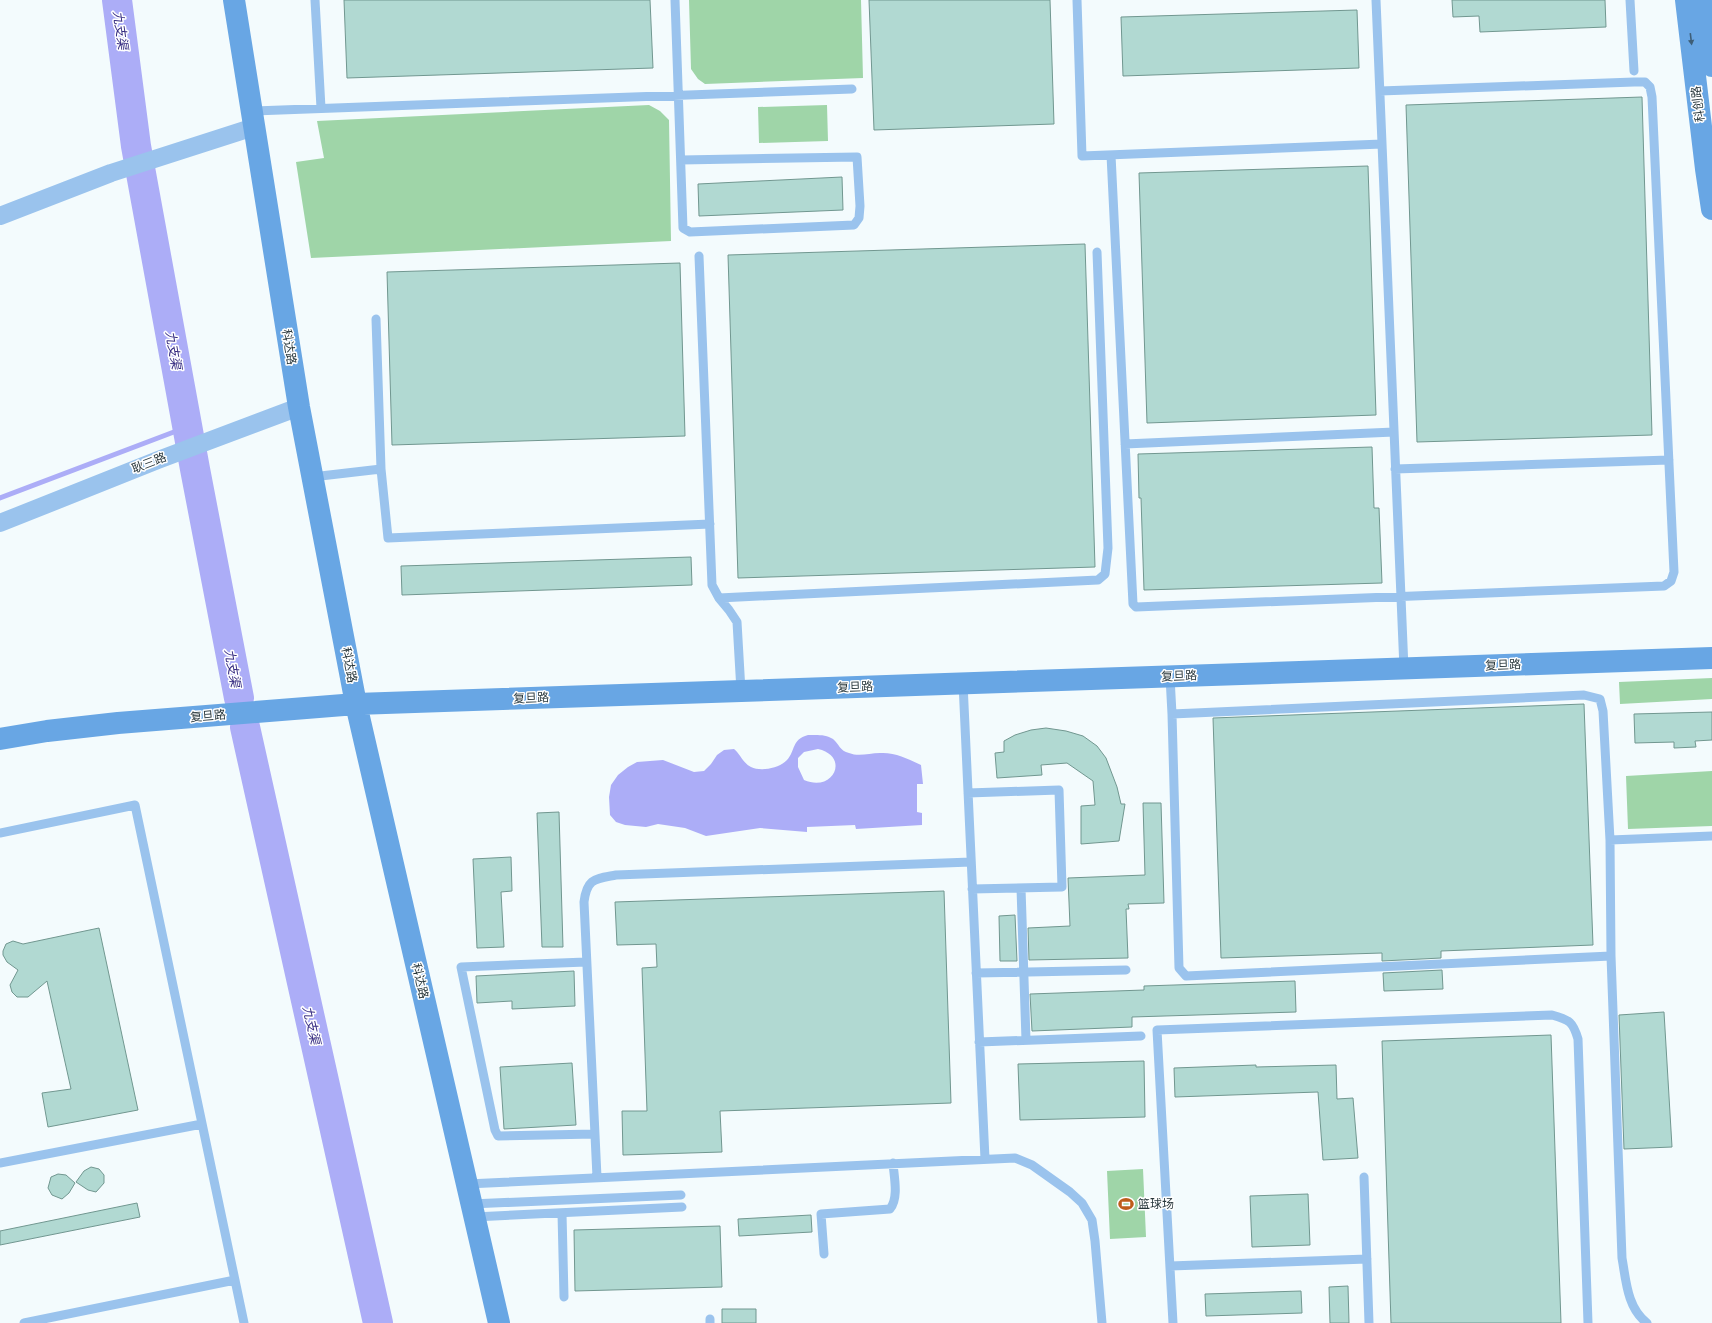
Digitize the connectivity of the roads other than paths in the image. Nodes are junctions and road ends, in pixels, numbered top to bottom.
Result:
1 (234, 0) edge
2 (315, 0) edge
3 (675, 0) edge
4 (1077, 0) edge
5 (1376, 0) edge
6 (1630, 0) edge
7 (1686, 0) edge
8 (1704, 0) edge
9 (1712, 58) edge
10 (1634, 71) dead end
11 (852, 89) dead end
12 (1380, 92) junction
13 (679, 95) junction
14 (322, 108) junction
15 (253, 119) junction
16 (1382, 144) junction
17 (1111, 155) junction
18 (681, 160) junction
19 (1712, 209) edge
20 (0, 216) edge
21 (1097, 252) dead end
22 (700, 256) dead end
23 (376, 319) dead end
24 (299, 407) junction
25 (1394, 432) junction
26 (1125, 444) junction
27 (1669, 460) junction
28 (381, 469) junction
29 (1396, 469) junction
30 (312, 476) junction
31 (0, 523) edge
32 (710, 524) junction
33 (719, 598) junction
34 (1401, 598) junction
35 (1712, 658) edge
36 (1404, 669) junction
37 (1170, 677) junction
38 (963, 684) junction
39 (741, 691) junction
40 (356, 704) junction
41 (1172, 714) junction
42 (0, 739) edge
43 (968, 793) junction
44 (0, 833) edge
45 (1712, 836) edge
46 (1610, 840) junction
47 (971, 862) junction
48 (1021, 888) junction
49 (972, 889) junction
50 (1611, 956) junction
51 (586, 962) junction
52 (1126, 970) dead end
53 (1023, 972) junction
54 (976, 973) junction
55 (1141, 1036) dead end
56 (1026, 1040) junction
57 (979, 1042) junction
58 (202, 1124) junction
59 (595, 1134) junction
60 (984, 1159) junction
61 (0, 1163) edge
62 (893, 1163) junction
63 (597, 1177) junction
64 (1364, 1177) dead end
65 (681, 1195) dead end
66 (471, 1201) junction
67 (682, 1207) dead end
68 (562, 1212) junction
69 (824, 1254) dead end
70 (1367, 1259) junction
71 (1170, 1266) junction
72 (235, 1280) junction
73 (564, 1296) dead end
74 (24, 1323) edge
75 (244, 1323) edge
76 (499, 1323) edge
77 (1102, 1323) edge
78 (1173, 1323) edge
79 (1369, 1323) edge
80 (1588, 1323) edge
81 (1647, 1323) edge

1 - 15 street, 科达路
2 - 14 lane
3 - 13 lane
4 - 17 lane
5 - 12 lane
6 - 10 lane
7 -> 19 street, 科创路
8 - 9 street
11 - 13 lane
12 - 16 lane
12 - 27 lane
13 - 14 lane
13 - 18 lane
14 - 15 lane
15 - 20 street
15 - 24 street, 科达路
16 - 17 lane
16 - 25 lane
17 - 26 lane
18 - 18 lane
21 - 33 lane
22 - 32 lane
23 - 28 lane
24 - 30 street, 科达路
24 - 31 street, 耿三路
25 - 26 lane
25 - 29 lane
26 - 34 lane
27 - 29 lane
27 - 34 lane
28 - 30 lane
28 - 32 lane
29 - 34 lane
30 - 40 street, 科达路
32 - 33 lane
33 - 39 lane
34 - 36 lane
35 - 36 street, 复旦路
36 - 37 street, 复旦路
37 - 38 street, 复旦路
37 - 41 lane
38 - 39 street, 复旦路
38 - 43 lane
39 - 40 street, 复旦路
40 - 42 street, 复旦路
40 - 66 street, 科达路
41 - 46 lane
41 - 50 lane
43 - 47 lane
43 - 48 lane
44 - 58 lane
45 - 46 lane
46 - 50 lane
47 - 49 lane
47 - 51 lane
48 - 49 lane
48 - 53 lane
49 - 54 lane
50 - 81 lane
51 - 59 lane
51 - 59 lane
52 - 53 lane
53 - 54 lane
53 - 56 lane
54 - 57 lane
55 - 56 lane
56 - 57 lane
57 - 60 lane
58 - 61 lane
58 - 72 lane
59 - 63 lane
60 - 62 lane
60 - 77 lane
62 - 63 lane
62 - 69 lane
63 - 66 lane
64 - 70 lane
65 - 66 lane
66 - 68 lane
66 - 76 street, 科达路
67 - 68 lane
68 - 73 lane
70 - 71 lane
70 - 79 lane
71 - 78 lane
71 - 80 lane
72 - 74 lane
72 - 75 lane

